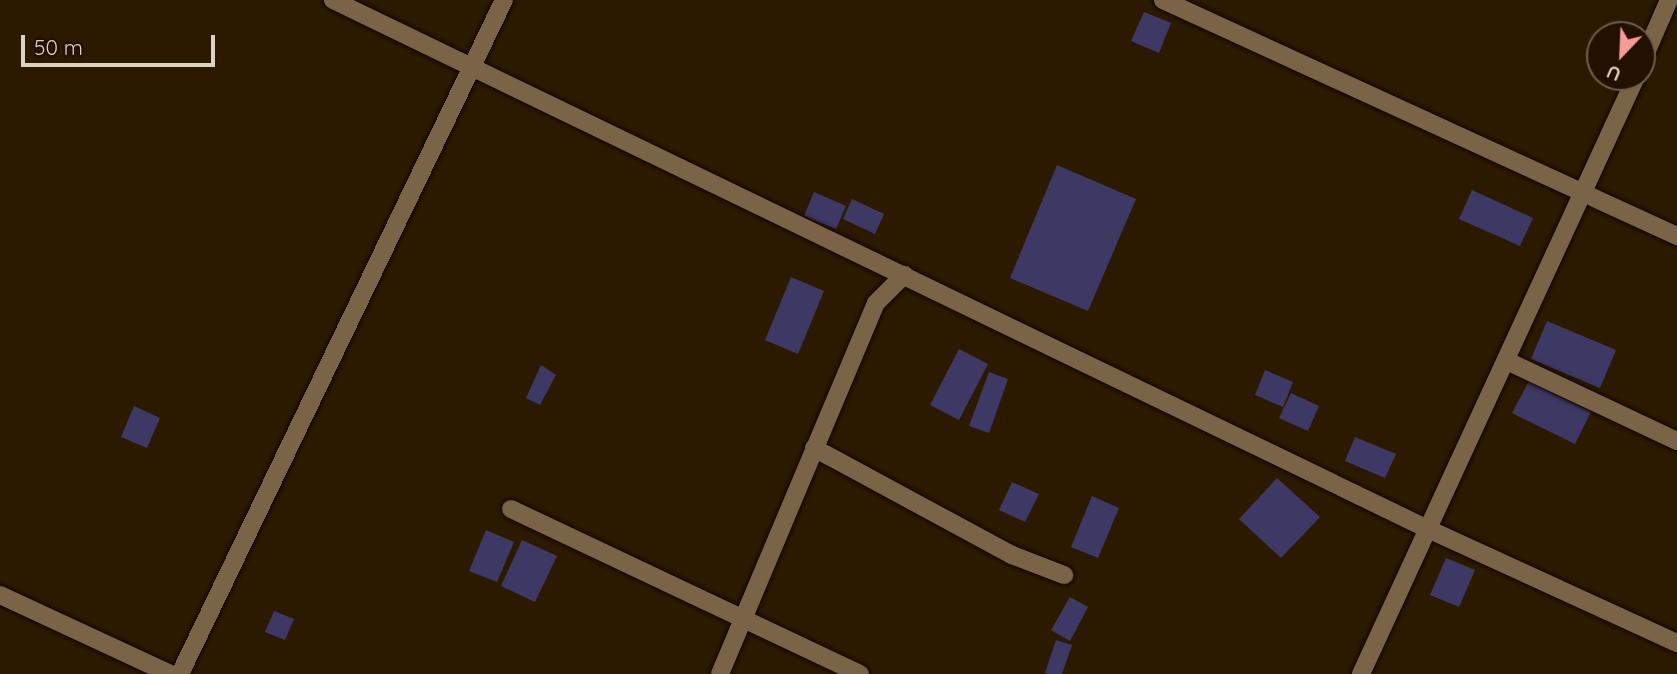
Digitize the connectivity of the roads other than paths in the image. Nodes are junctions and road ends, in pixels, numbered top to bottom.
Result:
1 (333, 0) edge
2 (504, 0) edge
3 (1163, 0) edge
4 (1669, 0) edge
5 (1656, 30) edge
6 (472, 66) junction
7 (1630, 91) edge
8 (1586, 192) junction
9 (1677, 236) edge
10 (904, 275) junction
11 (1507, 361) junction
12 (1677, 441) edge
13 (814, 448) junction
14 (511, 509) dead end
15 (1428, 529) junction
16 (1064, 575) dead end
17 (0, 595) edge
18 (744, 619) junction
19 (1677, 643) edge
20 (170, 674) edge
21 (180, 674) edge
22 (720, 674) edge
23 (860, 674) edge
24 (1361, 674) edge

1 - 6 street
2 - 6 street
3 - 8 street
4 - 5 street
6 - 10 street
6 - 21 street
7 - 8 street
8 - 9 street
8 - 11 street
10 - 13 street
10 - 15 street
11 - 12 street
11 - 15 street
13 - 16 street
13 - 18 street
14 - 18 street
15 - 19 street
15 - 24 street
17 - 20 street
18 - 22 street
18 - 23 street

